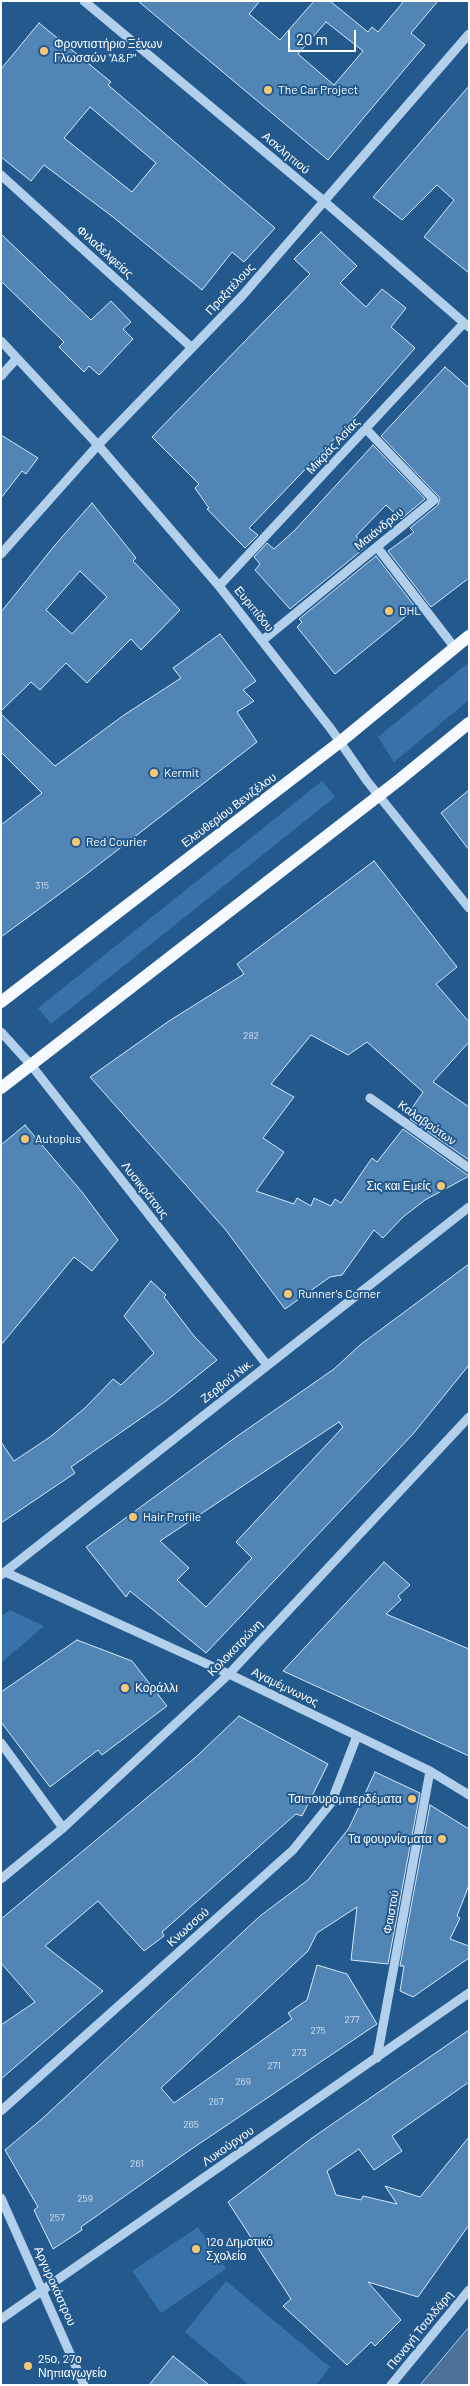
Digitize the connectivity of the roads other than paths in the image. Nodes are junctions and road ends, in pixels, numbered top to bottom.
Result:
1 (84, 1) edge
2 (469, 34) edge
3 (1, 175) edge
4 (325, 202) junction
5 (466, 325) edge
6 (1, 341) edge
7 (191, 347) junction
8 (17, 358) junction
9 (1, 376) edge
10 (366, 429) junction
11 (98, 445) junction
12 (377, 546) junction
13 (1, 554) edge
14 (219, 586) junction
15 (469, 636) edge
16 (263, 640) junction
17 (454, 648) junction
18 (469, 723) edge
19 (340, 742) junction
20 (379, 795) junction
21 (469, 908) edge
22 (1, 1002) edge
23 (1, 1032) edge
24 (31, 1065) junction
25 (1, 1088) edge
26 (370, 1098) dead end
27 (469, 1168) edge
28 (469, 1207) edge
29 (267, 1365) junction
30 (467, 1422) edge
31 (3, 1573) edge
32 (229, 1674) junction
33 (357, 1736) junction
34 (1, 1742) edge
35 (430, 1771) junction
36 (469, 1795) edge
37 (63, 1828) junction
38 (1, 1879) edge
39 (469, 1993) edge
40 (377, 2058) junction
41 (1, 2112) edge
42 (1, 2198) edge
43 (469, 2290) edge
44 (44, 2291) junction
45 (1, 2319) edge
46 (84, 2385) edge
47 (391, 2385) edge

1 - 4 street, Ασκληπιού
2 - 4 street, Πραξιτέλους
3 - 7 street, Φιλαδελφείας
4 - 5 street, Ασκληπιού
4 - 7 street, Πραξιτέλους
5 - 10 street, Μικράς Ασίας
6 - 8 street, Ευριπίδου
7 - 11 street, Πραξιτέλους
8 - 9 street
8 - 11 street, Ευριπίδου
10 - 12 street, Μαιάνδρου
10 - 14 street, Μικράς Ασίας
11 - 13 street, Πραξιτέλους
11 - 14 street, Ευριπίδου
12 - 16 street, Μαιάνδρου
12 - 17 street
14 - 16 street, Ευριπίδου
15 - 17 main road, Ελευθερίου Βενιζέλου
16 - 19 street, Ευριπίδου
17 - 19 main road, Ελευθερίου Βενιζέλου
18 - 20 main road
19 - 20 street, Ευριπίδου
19 - 22 main road, Ελευθερίου Βενιζέλου
20 - 21 street, Ευριπίδου
20 - 24 main road
23 - 24 street, Λυσικράτους
24 - 25 main road
24 - 29 street, Λυσικράτους
26 - 27 street, Καλαβρύτων
28 - 29 street, Ζερβού Νικ.
29 - 31 street, Ζερβού Νικ.
30 - 32 street, Κολοκοτρώνη
31 - 32 street, Αγαμέμνωνος
32 - 33 street, Αγαμέμνωνος
32 - 37 street, Κολοκοτρώνη
33 - 35 street, Αγαμέμνωνος
33 - 41 street, Κνωσσού
34 - 37 street
35 - 36 street, Αγαμέμνωνος
35 - 40 street, Φαιστού
37 - 38 street, Κολοκοτρώνη
39 - 40 street, Λυκούργου
40 - 44 street, Λυκούργου
42 - 44 street, Αργυροκάστρου
43 - 47 street, Παναγή Τσαλδάρη
44 - 45 street, Λυκούργου
44 - 46 street, Αργυροκάστρου

